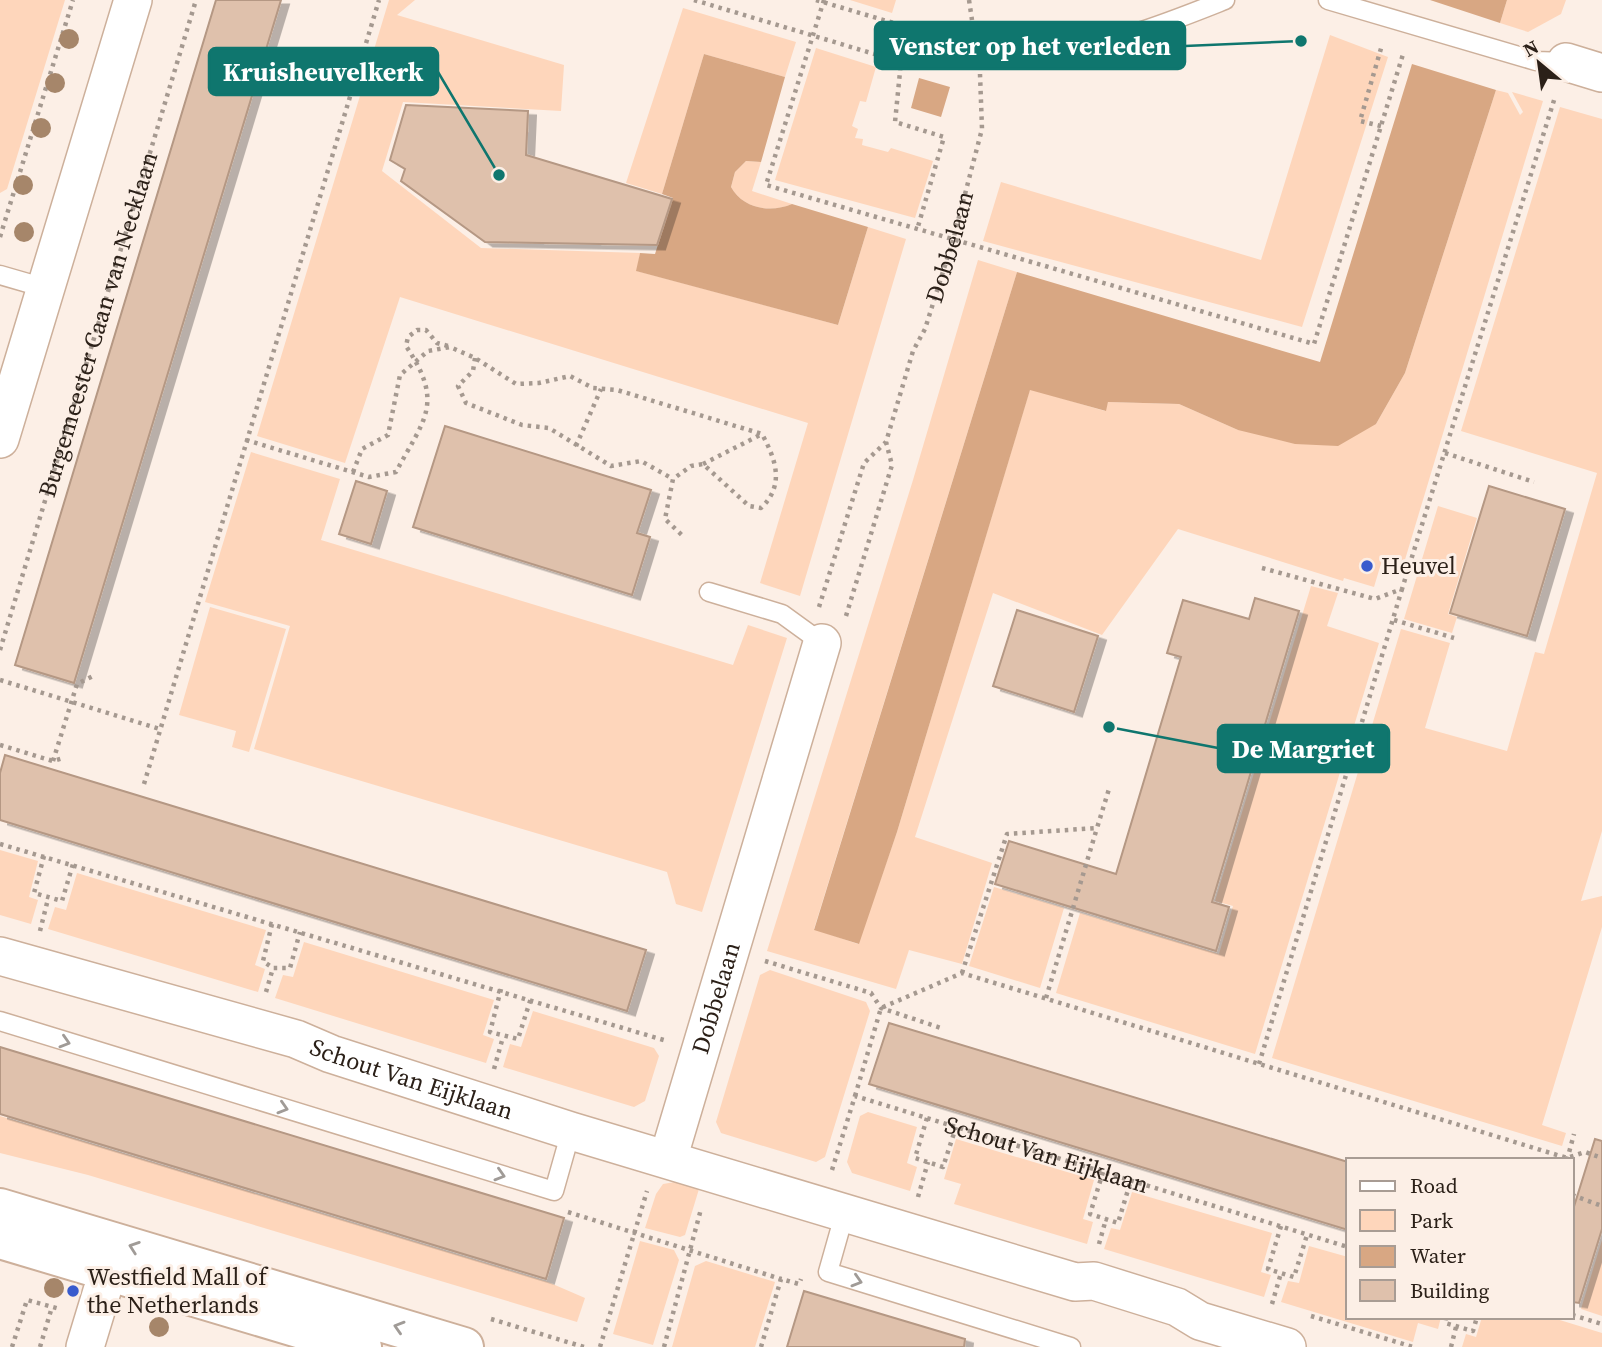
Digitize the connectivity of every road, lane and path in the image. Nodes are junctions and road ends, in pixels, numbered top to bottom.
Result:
1 (72, 0) edge
2 (133, 0) edge
3 (196, 0) edge
4 (379, 0) edge
5 (694, 0) edge
6 (816, 0) edge
7 (1225, 0) edge
8 (1328, 0) edge
9 (824, 1) edge
10 (813, 36) junction
11 (976, 46) junction
12 (1378, 57) dead end
13 (1551, 62) junction
14 (1400, 63) dead end
15 (1602, 73) edge
16 (1381, 127) junction
17 (917, 230) junction
18 (0, 237) edge
19 (953, 240) junction
20 (0, 275) edge
21 (45, 288) junction
22 (450, 347) junction
23 (475, 358) junction
24 (416, 361) junction
25 (601, 389) junction
26 (762, 434) junction
27 (0, 439) edge
28 (246, 440) junction
29 (886, 442) junction
30 (576, 446) junction
31 (1445, 453) junction
32 (703, 464) junction
33 (353, 472) junction
34 (673, 480) junction
35 (1534, 482) dead end
36 (684, 537) dead end
37 (1262, 568) dead end
38 (1402, 589) junction
39 (709, 592) dead end
40 (1394, 620) junction
41 (1454, 638) dead end
42 (822, 643) junction
43 (0, 650) edge
44 (93, 676) dead end
45 (0, 680) edge
46 (72, 703) junction
47 (160, 729) junction
48 (0, 745) edge
49 (64, 758) dead end
50 (53, 761) junction
51 (144, 784) dead end
52 (1109, 789) dead end
53 (1097, 828) junction
54 (0, 844) edge
55 (44, 856) junction
56 (72, 864) junction
57 (48, 899) junction
58 (272, 924) junction
59 (39, 932) dead end
60 (300, 932) junction
61 (0, 956) edge
62 (726, 962) junction
63 (273, 968) junction
64 (962, 973) junction
65 (501, 989) junction
66 (531, 998) junction
67 (1046, 998) junction
68 (263, 999) dead end
69 (881, 1008) junction
70 (0, 1021) edge
71 (944, 1029) dead end
72 (503, 1037) junction
73 (701, 1051) junction
74 (1259, 1064) junction
75 (494, 1069) dead end
76 (855, 1096) junction
77 (927, 1118) junction
78 (956, 1127) junction
79 (571, 1131) junction
80 (1574, 1134) dead end
81 (1564, 1158) edge
82 (1567, 1158) edge
83 (1570, 1158) edge
84 (1602, 1158) edge
85 (668, 1159) junction
86 (928, 1162) junction
87 (1103, 1172) junction
88 (711, 1173) junction
89 (1131, 1180) junction
90 (554, 1191) junction
91 (1574, 1196) edge
92 (918, 1198) dead end
93 (1602, 1206) edge
94 (834, 1209) junction
95 (1105, 1219) junction
96 (1280, 1226) junction
97 (634, 1233) junction
98 (2, 1235) edge
99 (1307, 1235) junction
100 (1346, 1246) edge
101 (690, 1250) junction
102 (1097, 1251) dead end
103 (803, 1271) dead end
104 (1281, 1273) junction
105 (781, 1279) junction
106 (103, 1291) dead end
107 (27, 1300) dead end
108 (1272, 1305) dead end
109 (52, 1307) dead end
110 (1574, 1316) edge
111 (1446, 1319) edge
112 (1476, 1319) edge
113 (1602, 1324) edge
114 (1456, 1327) junction
115 (288, 1335) edge
116 (12, 1347) edge
117 (40, 1347) edge
118 (85, 1347) edge
119 (362, 1347) edge
120 (464, 1347) edge
121 (600, 1347) edge
122 (664, 1347) edge
123 (761, 1347) edge
124 (1071, 1347) edge
125 (1287, 1347) edge
126 (1451, 1347) edge

1 - 18 path
2 - 21 street
3 - 43 path, Burgemeester Caan van Necklaan
4 - 28 path
5 - 10 path
6 - 9 path
7 - 11 lane
8 - 13 lane
9 - 10 path
9 - 11 path
10 - 17 path
10 - 17 path
11 - 19 path, Dobbelaan
12 - 16 path
13 - 15 street
13 - 31 path
14 - 16 path
16 - 19 path
17 - 19 path
19 - 29 path, Dobbelaan
20 - 21 lane
21 - 27 street
22 - 23 path
22 - 24 path
22 - 24 path
23 - 25 path
23 - 30 path
24 - 33 path
24 - 33 path
25 - 26 path
25 - 30 path
26 - 32 path
26 - 32 path
28 - 33 path
28 - 47 path
29 - 42 path, Dobbelaan
29 - 42 path, Dobbelaan
30 - 34 path
31 - 35 path
31 - 38 path
32 - 34 path
34 - 36 path
37 - 38 path
38 - 40 path
39 - 42 lane
40 - 41 path
40 - 74 path
42 - 62 street, Dobbelaan
44 - 46 path
45 - 46 path
46 - 47 path
46 - 50 path
47 - 51 path
48 - 50 path
49 - 50 path
52 - 53 path
53 - 64 path
53 - 67 path
54 - 55 path
55 - 56 path
55 - 57 path
56 - 57 path
56 - 58 path
57 - 59 path
58 - 60 path
58 - 63 path
60 - 63 path
60 - 65 path
61 - 79 street, Schout Van Eijklaan
62 - 69 path
62 - 73 street, Dobbelaan
63 - 68 path
64 - 67 path
64 - 69 path
65 - 66 path
65 - 72 path
66 - 72 path
66 - 73 path
67 - 74 path
69 - 71 path
69 - 76 path
70 -> 90 lane
72 - 75 path
73 - 85 street, Dobbelaan
74 - 81 path
76 - 77 path, Schout Van Eijklaan
76 - 94 path
77 - 78 path, Schout Van Eijklaan
77 - 86 path
78 - 86 path
78 - 87 path, Schout Van Eijklaan
79 - 85 street, Schout Van Eijklaan
79 - 90 lane
80 - 82 path
83 - 84 path
85 - 88 street, Schout Van Eijklaan
85 - 97 path
86 - 92 path
87 - 89 path, Schout Van Eijklaan
87 - 95 path
88 - 94 street, Schout Van Eijklaan
88 - 101 path
89 - 95 path
89 - 96 path, Schout Van Eijklaan
90 - 97 path
91 - 93 path
94 -> 124 lane
94 - 125 street, Schout Van Eijklaan
95 - 102 path
96 - 99 path, Schout Van Eijklaan
96 - 104 path
97 - 101 path
97 - 121 path
98 - 115 street
120 -> 98 street
99 - 100 path, Schout Van Eijklaan
99 - 104 path
101 - 105 path
101 - 122 path
103 - 105 path
104 - 108 path
105 - 123 path
106 - 118 street
107 - 116 path
109 - 117 path
110 - 113 path
111 - 114 path
112 - 114 path
114 - 126 path
115 - 119 street

